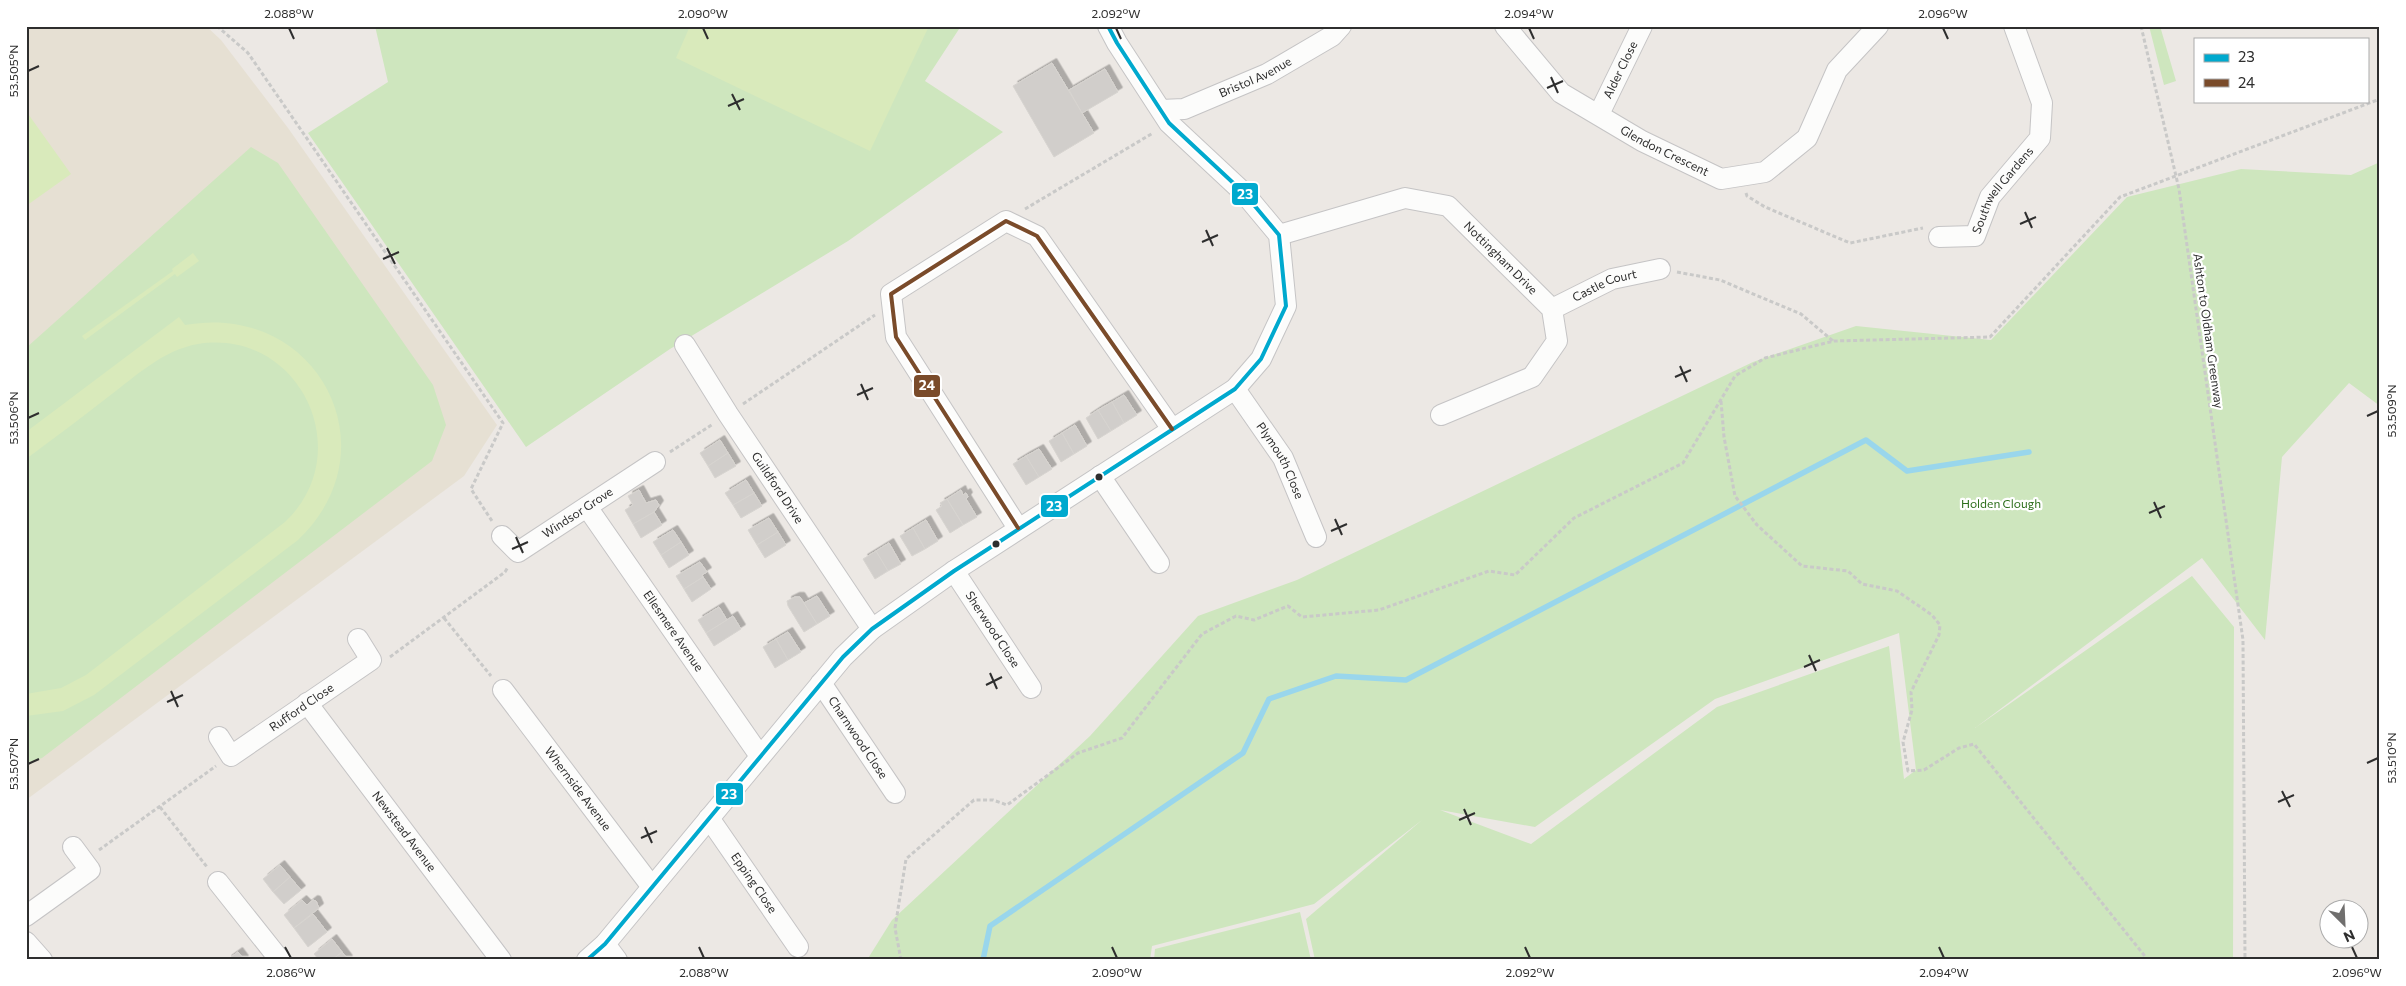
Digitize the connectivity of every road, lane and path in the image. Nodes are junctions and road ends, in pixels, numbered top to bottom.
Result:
1 (217, 26) edge
2 (1108, 26) edge
3 (1505, 26) edge
4 (1642, 26) edge
5 (1878, 26) edge
6 (2014, 26) edge
7 (2141, 26) edge
8 (1334, 29) edge
9 (2380, 99) edge
10 (1599, 114) junction
11 (1165, 116) junction
12 (2176, 176) junction
13 (1747, 196) dead end
14 (1006, 221) junction
15 (1279, 235) junction
16 (1939, 237) joint
17 (1660, 269) joint
18 (892, 303) junction
19 (1552, 309) junction
20 (1834, 341) junction
21 (685, 345) dead end
22 (1234, 389) junction
23 (1721, 400) junction
24 (728, 414) junction
25 (1440, 415) dead end
26 (1172, 430) junction
27 (655, 462) joint
28 (1100, 476) junction
29 (587, 507) junction
30 (1018, 528) junction
31 (502, 536) joint
32 (1316, 537) dead end
33 (518, 552) junction
34 (1160, 564) dead end
35 (954, 571) junction
36 (444, 618) junction
37 (872, 629) junction
38 (358, 639) dead end
39 (371, 660) junction
40 (821, 683) junction
41 (1030, 688) dead end
42 (503, 690) joint
43 (307, 703) junction
44 (219, 737) dead end
45 (231, 756) junction
46 (760, 756) junction
47 (895, 793) dead end
48 (160, 807) junction
49 (709, 818) junction
50 (78, 854) joint
51 (218, 882) joint
52 (652, 887) junction
53 (26, 916) edge
54 (26, 942) edge
55 (798, 947) dead end
56 (611, 952) edge
57 (42, 960) edge
58 (280, 960) edge
59 (501, 960) edge
60 (587, 960) edge
61 (901, 960) edge
62 (2148, 960) edge
63 (2245, 960) edge

1 - 31 path
2 - 11 street
3 - 10 street, Glendon Crescent
4 - 10 street, Alder Close
5 - 10 street, Glendon Crescent
6 - 16 street, Southwell Gardens
7 - 12 path, Ashton to Oldham Greenway
8 - 11 street, Bristol Avenue
9 - 12 path
11 - 14 path
11 - 15 street
12 - 20 path
12 - 63 path, Ashton to Oldham Greenway
13 - 16 path
14 - 18 street
14 - 26 street
15 - 19 street, Nottingham Drive
15 - 22 street
17 - 19 street, Castle Court
17 - 20 path
18 - 24 path
18 - 30 street
19 - 25 street
20 - 23 path
21 - 24 street, Guildford Drive
22 - 26 street
22 - 32 street, Plymouth Close
23 - 61 path
23 - 62 path
24 - 27 path
24 - 37 street, Guildford Drive
26 - 28 street
27 - 29 street, Windsor Grove
28 - 30 street
28 - 34 street
29 - 33 street, Windsor Grove
29 - 46 street, Ellesmere Avenue
30 - 35 street
31 - 33 street
33 - 36 path
35 - 37 street
35 - 41 street, Sherwood Close
36 - 39 path
36 - 42 path
37 - 40 street
38 - 39 street
39 - 43 street, Rufford Close
40 - 46 street
40 - 47 street, Charnwood Close
42 - 52 street, Whernside Avenue
43 - 45 street, Rufford Close
43 - 59 street, Newstead Avenue
44 - 45 street
45 - 48 path
46 - 49 street
48 - 50 path
48 - 51 path
49 - 52 street
49 - 55 street, Epping Close
50 - 53 street
51 - 58 street
52 - 56 street
54 - 57 street
56 - 60 street

